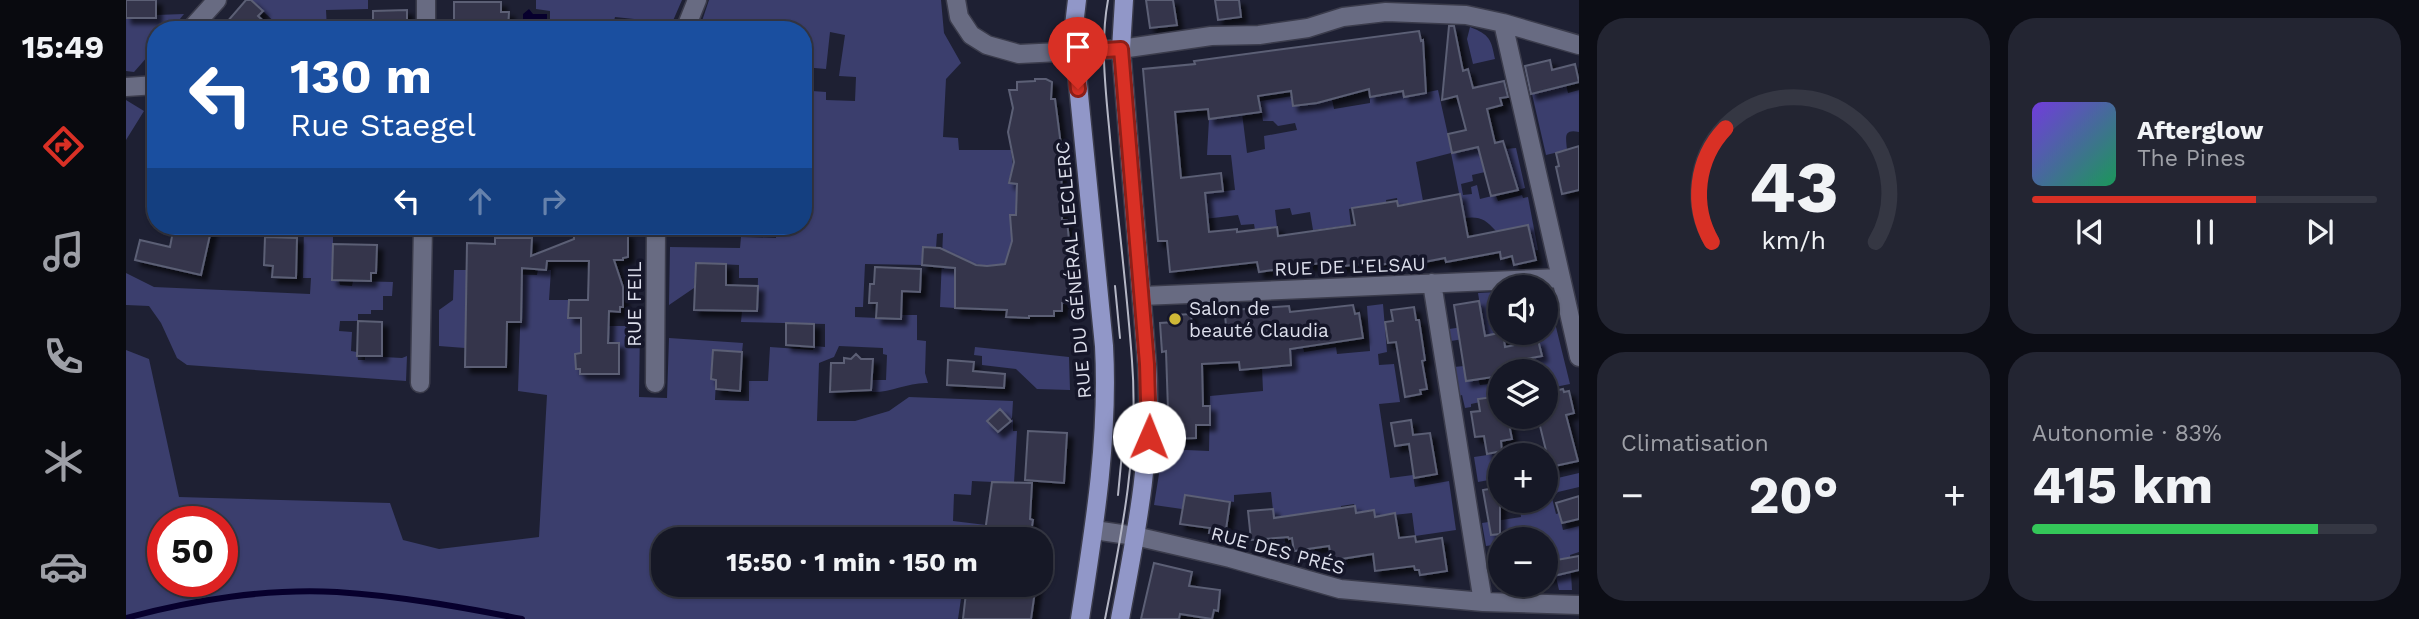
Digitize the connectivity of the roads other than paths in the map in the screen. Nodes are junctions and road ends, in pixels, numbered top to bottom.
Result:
1 (217, 0) edge
2 (426, 0) edge
3 (697, 0) edge
4 (956, 0) edge
5 (1077, 0) edge
6 (1124, 0) edge
7 (198, 21) edge
8 (426, 21) edge
9 (689, 21) edge
10 (1503, 23) junction
11 (1579, 45) edge
12 (1121, 49) junction
13 (1074, 52) junction
14 (147, 86) edge
15 (126, 87) edge
16 (423, 235) edge
17 (656, 235) edge
18 (1560, 278) junction
19 (1432, 283) junction
20 (1142, 296) junction
21 (1579, 357) edge
22 (420, 383) dead end
23 (655, 383) dead end
24 (1094, 530) junction
25 (1135, 536) junction
26 (1483, 602) junction
27 (1579, 605) edge
28 (1080, 619) edge
29 (1119, 619) edge

1 - 7 street
2 - 8 street
3 - 9 street
4 - 13 street
5 - 13 main road, RUE DU GÉNÉRAL LECLERC
6 - 12 main road
10 - 11 street
10 - 12 street
10 - 18 street
12 - 13 street
12 - 20 main road
13 - 24 main road, RUE DU GÉNÉRAL LECLERC
14 - 15 street
16 - 22 street
17 - 23 street, RUE FEIL
18 - 19 street, RUE DE L'ELSAU
18 - 21 street
19 - 20 street, RUE DE L'ELSAU
19 - 26 street
20 - 25 main road
24 - 25 street, RUE DES PRÉS
24 - 28 main road, RUE DU GÉNÉRAL LECLERC
25 - 26 street, RUE DES PRÉS
25 - 29 main road
26 - 27 street, RUE DES PRÉS

